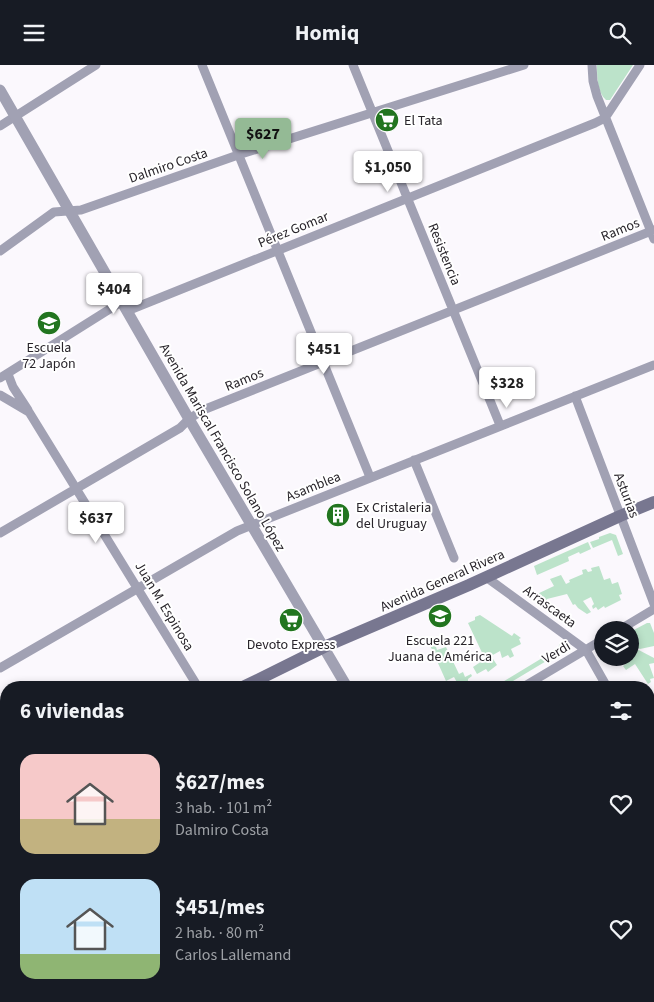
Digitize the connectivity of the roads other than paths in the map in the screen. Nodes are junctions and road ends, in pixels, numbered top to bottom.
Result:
1 (96, 65) edge
2 (202, 65) edge
3 (353, 65) edge
4 (524, 65) edge
5 (592, 65) edge
6 (640, 65) edge
7 (0, 90) edge
8 (372, 113) junction
9 (14, 117) junction
10 (605, 118) junction
11 (0, 126) edge
12 (238, 155) junction
13 (408, 198) junction
14 (68, 211) junction
15 (653, 233) edge
16 (278, 250) junction
17 (0, 251) edge
18 (124, 307) junction
19 (453, 311) junction
20 (324, 362) junction
21 (654, 365) edge
22 (4, 376) edge
23 (0, 395) edge
24 (574, 396) junction
25 (29, 412) junction
26 (189, 419) junction
27 (500, 425) junction
28 (414, 460) junction
29 (370, 477) junction
30 (76, 488) junction
31 (654, 502) edge
32 (620, 516) junction
33 (251, 526) junction
34 (0, 533) edge
35 (454, 558) dead end
36 (486, 577) junction
37 (137, 589) junction
38 (654, 604) edge
39 (654, 609) edge
40 (634, 621) edge
41 (594, 645) edge
42 (324, 647) junction
43 (586, 650) junction
44 (0, 668) edge
45 (194, 681) edge
46 (255, 681) edge
47 (344, 681) edge
48 (533, 681) edge
49 (604, 681) edge

1 - 9 street
2 - 12 street
3 - 8 street, Resistencia
4 - 8 street, Dalmiro Costa
5 - 10 street
6 - 10 street
7 - 9 street, Avenida Mariscal Francisco Solano López
8 - 12 street, Dalmiro Costa
8 - 13 street, Resistencia
9 - 11 street
9 - 14 street, Avenida Mariscal Francisco Solano López
10 - 13 street, Pérez Gomar
10 - 15 street
12 - 14 street, Dalmiro Costa
12 - 16 street
13 - 16 street, Pérez Gomar
13 - 19 street, Resistencia
14 - 17 street, Dalmiro Costa
14 - 18 street, Avenida Mariscal Francisco Solano López
15 - 19 street, Ramos
16 - 18 street, Pérez Gomar
16 - 20 street
18 - 22 street, Pérez Gomar
18 - 26 street, Avenida Mariscal Francisco Solano López
19 - 20 street, Ramos
19 - 27 street, Resistencia
20 - 26 street, Ramos
20 - 29 street
21 - 24 street, Asamblea
22 - 25 street, Juan M. Espinosa
23 - 25 street, Juan M. Espinosa
24 - 27 street, Asamblea
24 - 32 street, Asturias
25 - 30 street, Juan M. Espinosa
26 - 30 street, Ramos
26 - 33 street, Avenida Mariscal Francisco Solano López
27 - 28 street, Asamblea
28 - 29 street, Asamblea
28 - 35 street
29 - 33 street, Asamblea
30 - 34 street, Ramos
30 - 37 street, Juan M. Espinosa
31 - 32 main road, Avenida General Rivera
32 - 36 main road, Avenida General Rivera
32 - 38 street, Asturias
33 - 37 street, Asamblea
33 - 42 street, Avenida Mariscal Francisco Solano López
36 - 42 main road, Avenida General Rivera
36 - 43 street, Arrascaeta
37 - 44 street, Asamblea
37 - 45 street, Juan M. Espinosa
39 - 40 street
41 - 43 street, Verdi
42 - 46 main road, Avenida General Rivera
42 - 47 street, Avenida Mariscal Francisco Solano López
43 - 48 street, Verdi
43 - 49 street, Arrascaeta

